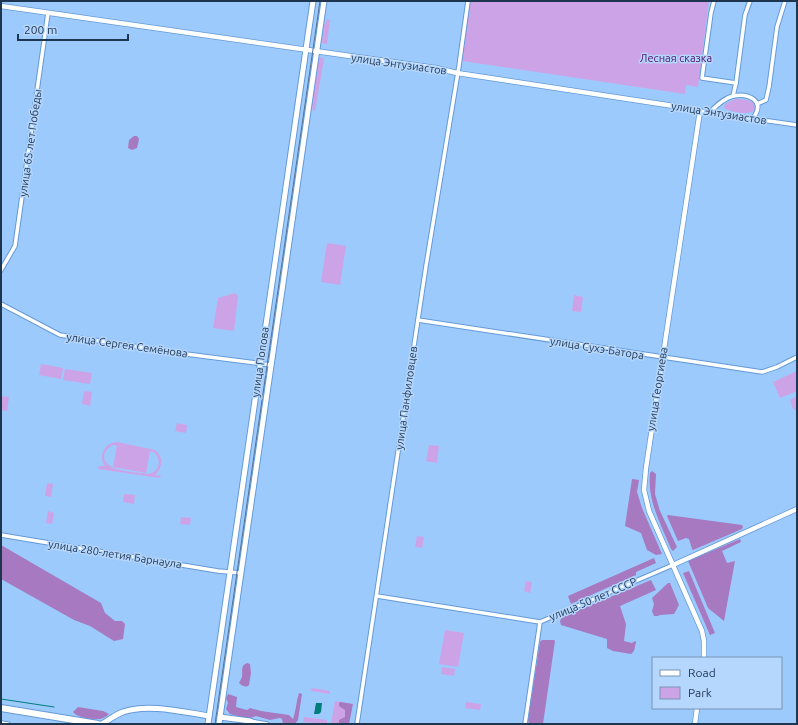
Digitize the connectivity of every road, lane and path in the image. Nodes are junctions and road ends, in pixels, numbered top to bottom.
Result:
1 (313, 1) edge
2 (324, 1) edge
3 (468, 1) edge
4 (714, 1) edge
5 (750, 1) edge
6 (785, 1) edge
7 (1, 6) edge
8 (48, 13) junction
9 (306, 50) junction
10 (317, 51) junction
11 (457, 73) junction
12 (736, 83) junction
13 (733, 96) junction
14 (757, 104) junction
15 (700, 111) junction
16 (710, 112) junction
17 (753, 118) junction
18 (797, 125) edge
19 (1, 270) edge
20 (1, 304) edge
21 (418, 320) junction
22 (797, 357) edge
23 (662, 358) junction
24 (260, 363) junction
25 (271, 365) junction
26 (797, 509) edge
27 (1, 535) edge
28 (673, 565) junction
29 (230, 572) junction
30 (241, 573) junction
31 (377, 596) junction
32 (540, 622) junction
33 (222, 625) junction
34 (233, 626) junction
35 (704, 657) edge
36 (1, 708) edge
37 (697, 709) edge
38 (209, 716) junction
39 (220, 717) junction
40 (60, 721) edge
41 (250, 721) junction
42 (1, 723) edge
43 (85, 723) edge
44 (8, 724) edge
45 (98, 724) edge
46 (102, 724) edge
47 (208, 724) edge
48 (219, 724) edge
49 (257, 724) edge
50 (267, 724) edge
51 (357, 724) edge
52 (525, 724) edge
53 (695, 724) edge

1 - 9 main road, улица Попова
2 - 10 main road, улица Попова
3 - 11 street, улица Панфиловцев
4 - 12 street
5 - 12 street
6 - 14 street
7 - 8 street, улица Энтузиастов
8 - 9 street, улица Энтузиастов
8 - 19 street, улица 65 лет Победы
9 - 10 street, улица Энтузиастов
9 - 24 main road, улица Попова
10 - 11 street, улица Энтузиастов
10 - 25 main road, улица Попова
11 - 15 street, улица Энтузиастов
11 - 21 street, улица Панфиловцев
12 - 13 street
13 - 14 street
13 - 16 street
14 - 17 street
15 - 16 street, улица Энтузиастов
15 - 23 street, улица Георгиева
16 - 17 street, улица Энтузиастов
17 - 18 street, улица Энтузиастов
20 - 24 street, улица Сергея Семёнова
21 - 23 street, улица Сухэ-Батора
21 - 31 street, улица Панфиловцев
22 - 23 street, улица Сухэ-Батора
23 - 28 street, улица Георгиева
24 - 25 street, улица Сергея Семёнова
24 - 29 main road, улица Попова
25 - 30 main road, улица Попова
26 - 28 street, улица 50 лет СССР
27 - 29 street, улица 280-летия Барнаула
28 - 32 street, улица 50 лет СССР
28 - 35 street, улица Георгиева
29 - 30 street, улица 280-летия Барнаула
29 - 33 main road, улица Попова
30 - 34 main road, улица Попова
31 - 32 street, улица 50 лет СССР
31 - 51 street, улица Панфиловцев
32 - 52 street
33 - 34 main road
33 - 38 main road, улица Попова
34 - 39 main road, улица Попова
36 - 40 main road
37 - 53 street
38 - 46 main road
38 - 47 main road, улица Попова
39 - 41 main road
39 - 48 main road, улица Попова
40 - 43 main road
41 - 49 main road
41 - 50 street
42 - 44 street
43 - 45 main road

